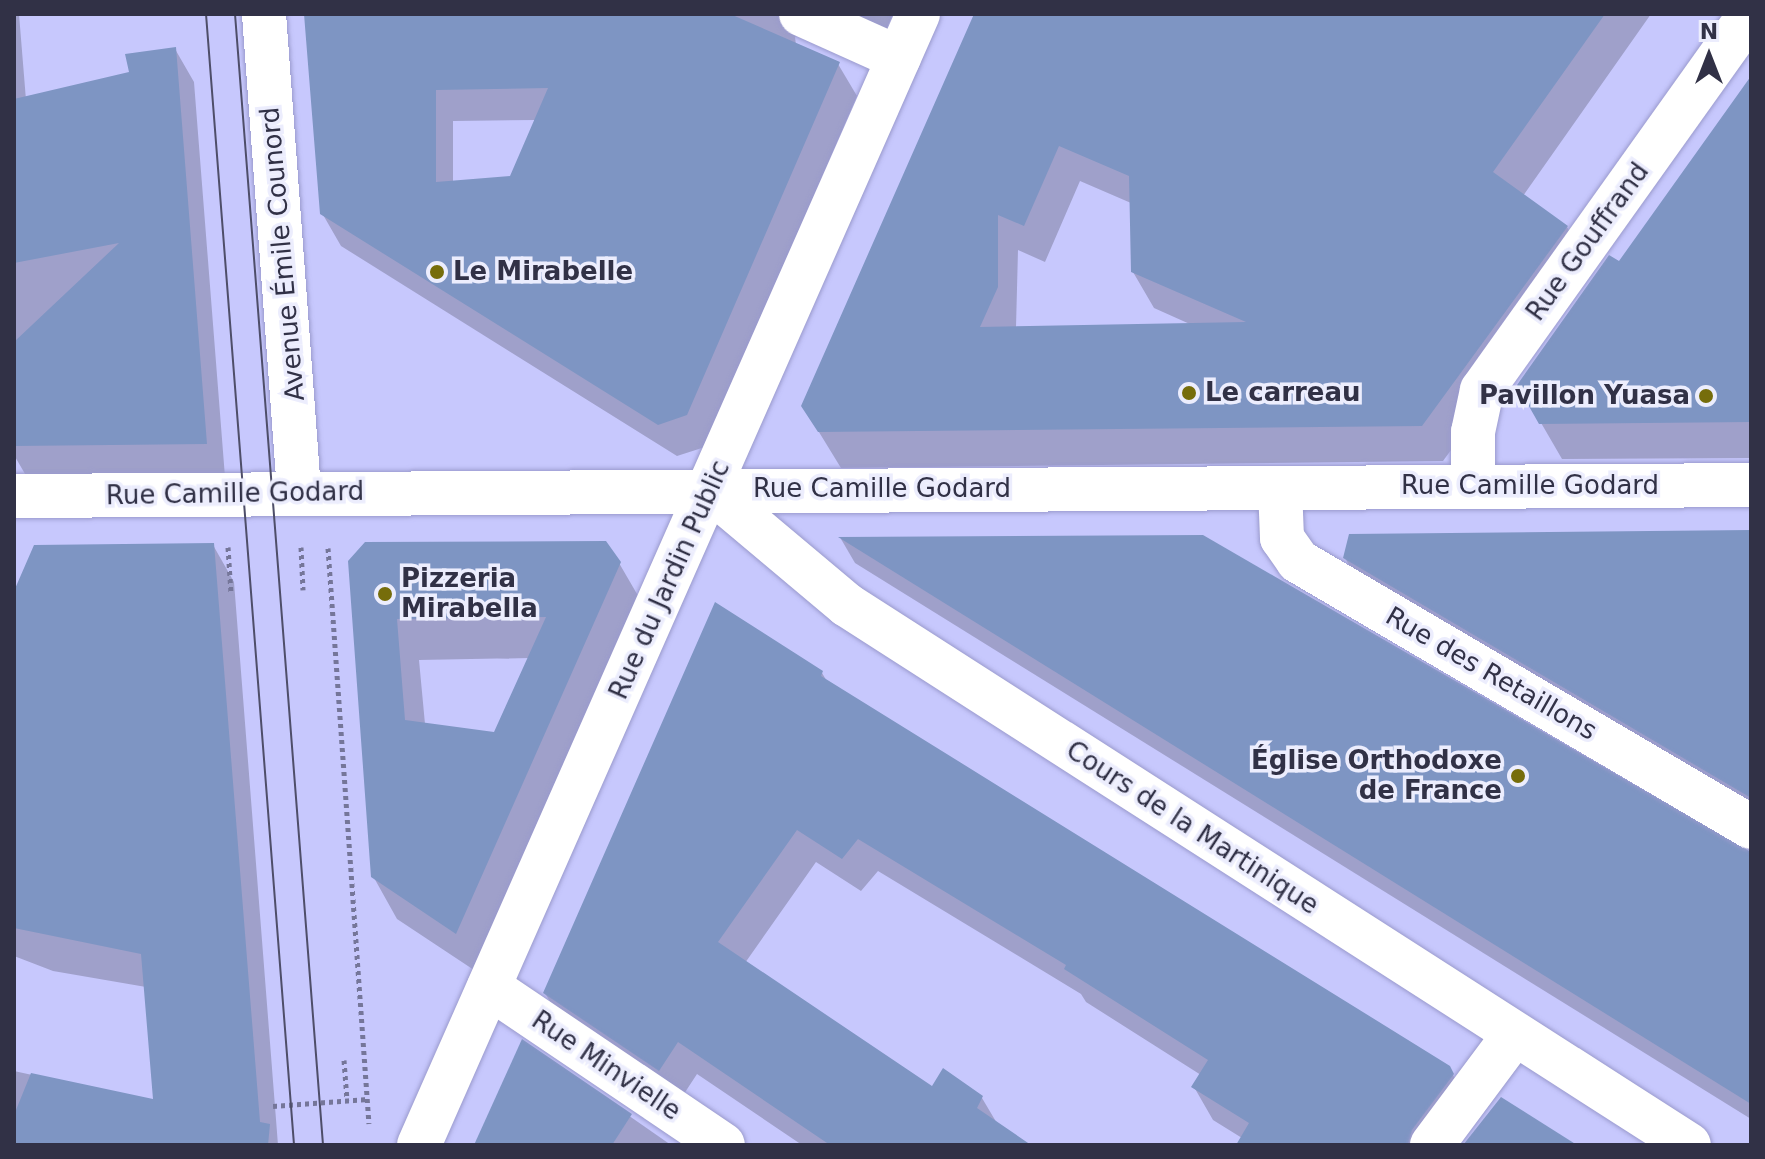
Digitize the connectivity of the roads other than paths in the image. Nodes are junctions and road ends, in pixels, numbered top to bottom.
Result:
1 (264, 14) edge
2 (801, 14) edge
3 (918, 14) edge
4 (1750, 14) edge
5 (899, 58) junction
6 (1751, 485) edge
7 (1473, 487) junction
8 (1280, 488) junction
9 (710, 490) junction
10 (299, 493) junction
11 (14, 496) edge
12 (1751, 827) edge
13 (489, 987) junction
14 (1514, 1035) junction
15 (419, 1145) edge
16 (723, 1145) edge
17 (1432, 1145) edge
18 (1689, 1145) edge

1 - 10 street, Avenue Émile Counord
2 - 5 street
3 - 5 street, Rue du Jardin Public
4 - 7 street, Rue Gouffrand
5 - 9 street, Rue du Jardin Public
6 - 7 street, Rue Camille Godard
7 - 8 street, Rue Camille Godard
8 - 9 street, Rue Camille Godard
8 - 12 street, Rue des Retaillons
9 - 10 street, Rue Camille Godard
9 - 13 street, Rue du Jardin Public
9 - 14 street, Cours de la Martinique
10 - 11 street, Rue Camille Godard
13 - 15 street, Rue du Jardin Public
13 - 16 street, Rue Minvielle
14 - 17 street
14 - 18 street, Cours de la Martinique

